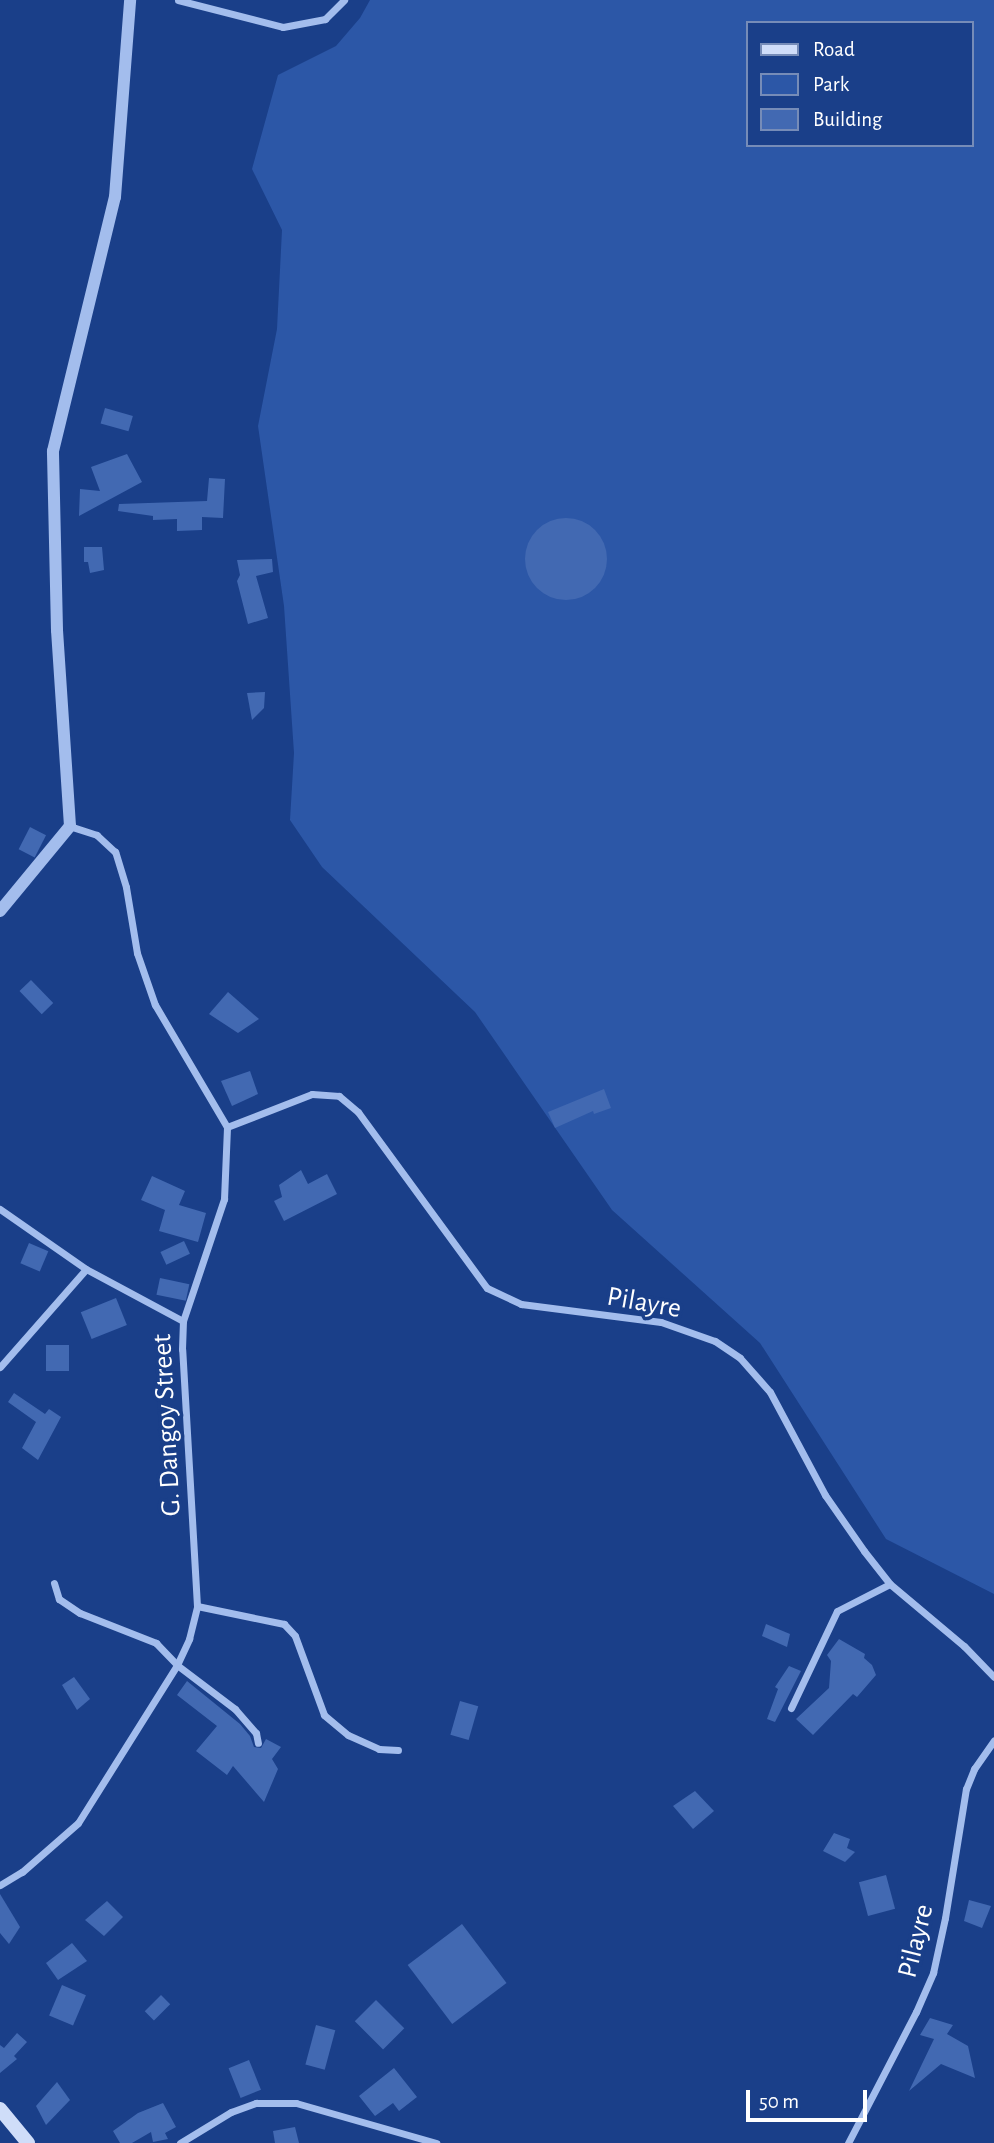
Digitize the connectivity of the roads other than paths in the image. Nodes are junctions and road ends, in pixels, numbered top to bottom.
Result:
1 (130, 0) edge
2 (178, 0) edge
3 (344, 0) edge
4 (70, 825) junction
5 (0, 911) edge
6 (226, 1127) junction
7 (0, 1209) edge
8 (86, 1269) junction
9 (183, 1321) junction
10 (0, 1367) edge
11 (54, 1583) dead end
12 (890, 1584) junction
13 (197, 1606) junction
14 (177, 1665) junction
15 (994, 1677) edge
16 (791, 1708) dead end
17 (994, 1741) edge
18 (257, 1743) dead end
19 (398, 1750) dead end
20 (0, 1885) edge
21 (0, 2109) edge
22 (28, 2143) edge
23 (180, 2143) edge
24 (436, 2143) edge
25 (848, 2143) edge

1 - 4 street
2 - 3 street
4 - 5 street
4 - 6 street
6 - 9 street, G. Dangoy Street
6 - 12 street, Pilayre
7 - 8 street
8 - 9 street
8 - 10 street
9 - 13 street, G. Dangoy Street
11 - 14 street
12 - 15 street, Pilayre
12 - 16 street
13 - 14 street, G. Dangoy Street
13 - 19 street
14 - 18 street
14 - 20 street, G. Dangoy Street
17 - 25 street, Pilayre
21 - 22 main road
23 - 24 street

